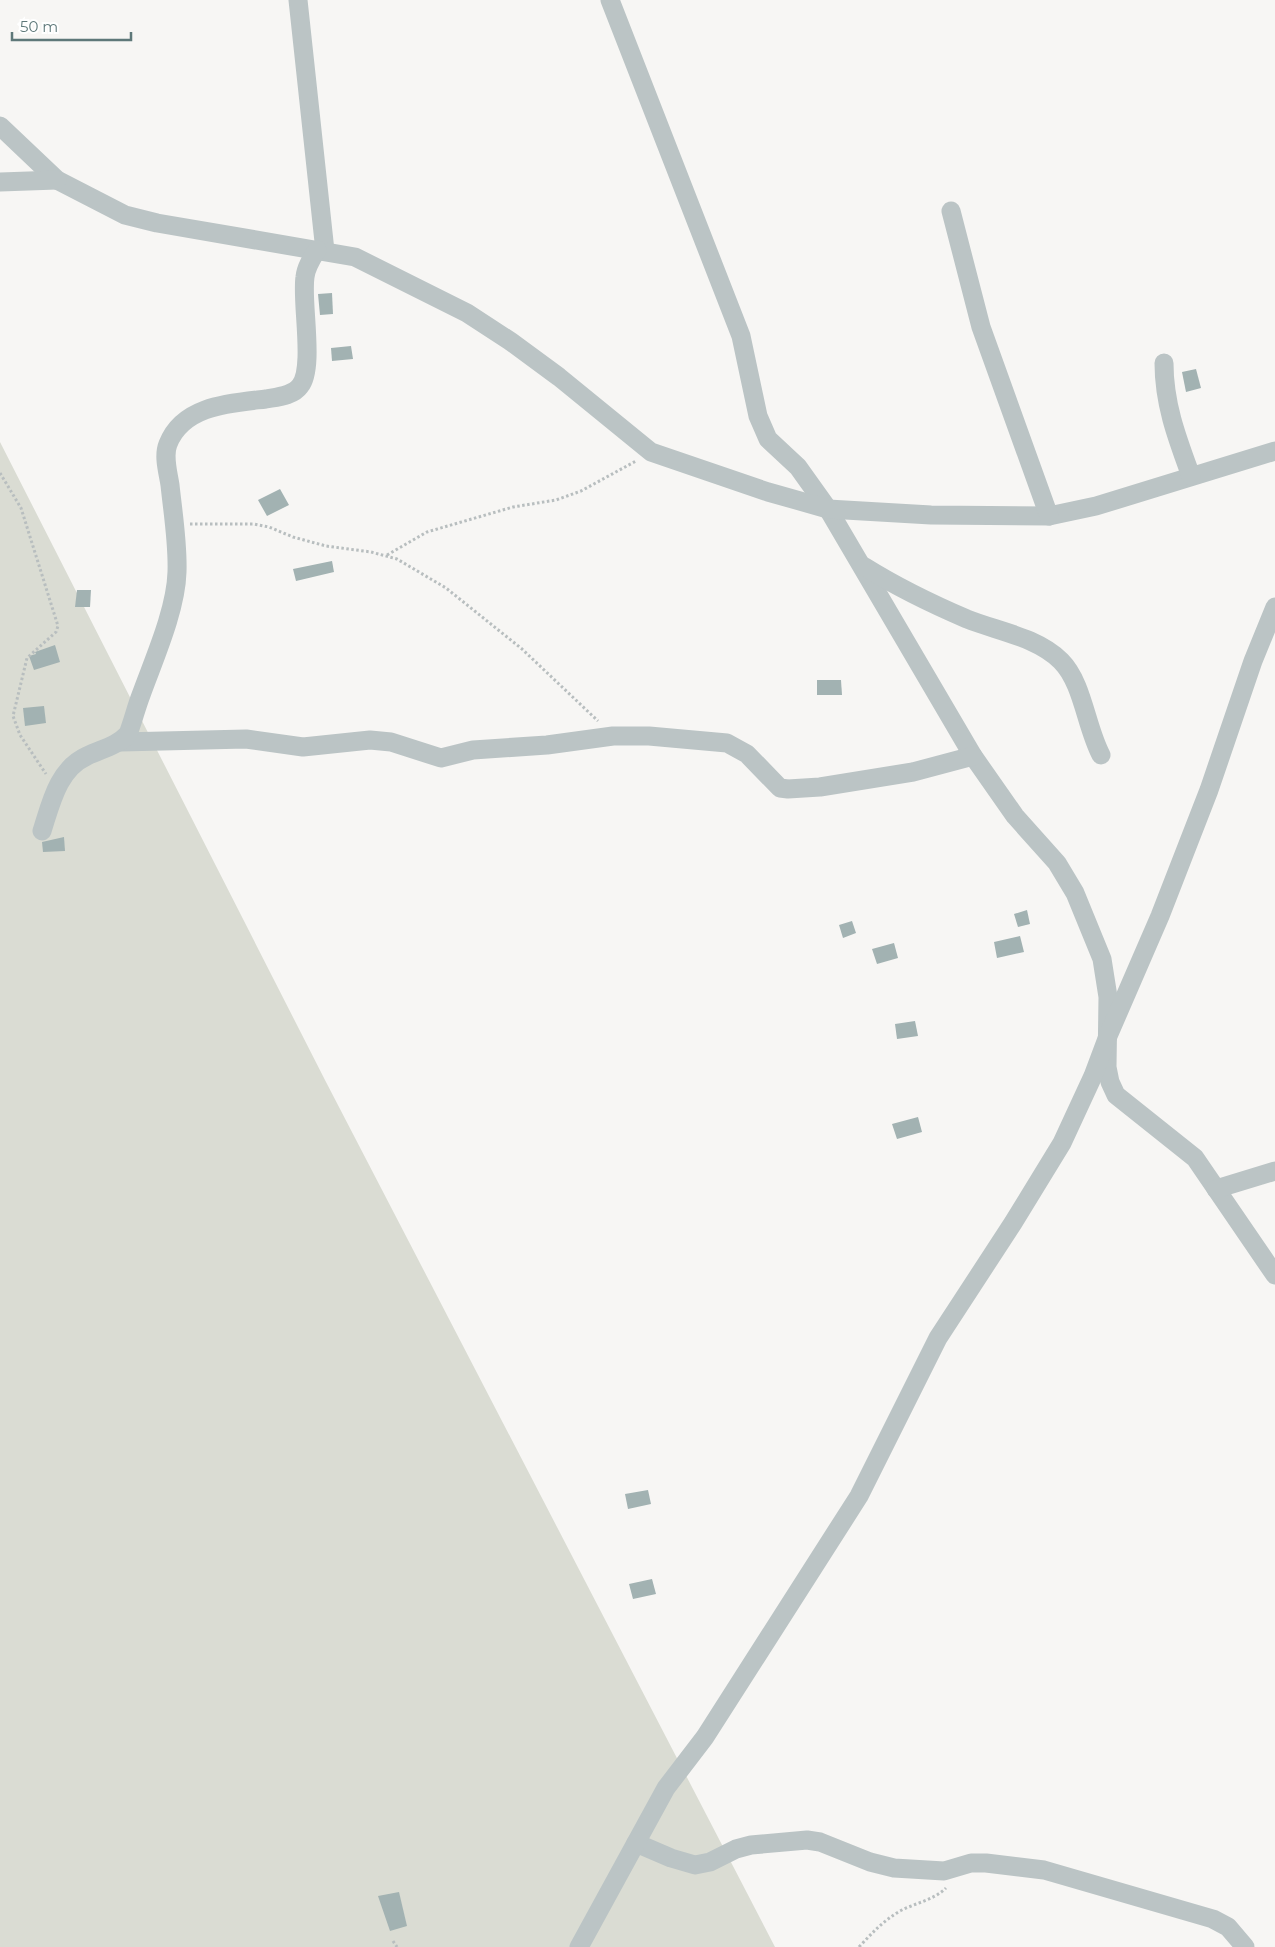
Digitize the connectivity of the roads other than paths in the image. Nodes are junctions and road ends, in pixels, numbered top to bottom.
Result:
1 (298, 0) edge
2 (610, 0) edge
3 (0, 126) edge
4 (57, 180) junction
5 (0, 182) edge
6 (951, 211) dead end
7 (321, 250) junction
8 (1164, 363) dead end
9 (1275, 451) edge
10 (1191, 476) junction
11 (828, 508) junction
12 (1049, 516) junction
13 (862, 565) junction
14 (1275, 607) edge
15 (121, 742) junction
16 (1101, 755) dead end
17 (973, 756) junction
18 (42, 830) dead end
19 (1108, 1036) junction
20 (1275, 1171) edge
21 (1216, 1189) junction
22 (1275, 1275) edge
23 (636, 1843) junction
24 (579, 1947) edge
25 (1245, 1947) edge

1 - 7 street
2 - 11 street
3 - 4 street
4 - 5 street
4 - 7 street
6 - 12 street
7 - 11 street
7 - 15 street
8 - 10 street
9 - 10 street
10 - 12 street
11 - 12 street
11 - 13 street
13 - 16 street
13 - 17 street
14 - 19 street
15 - 17 street
15 - 18 street
17 - 19 street
19 - 21 street
19 - 23 street
20 - 21 street
21 - 22 street
23 - 24 street
23 - 25 street

